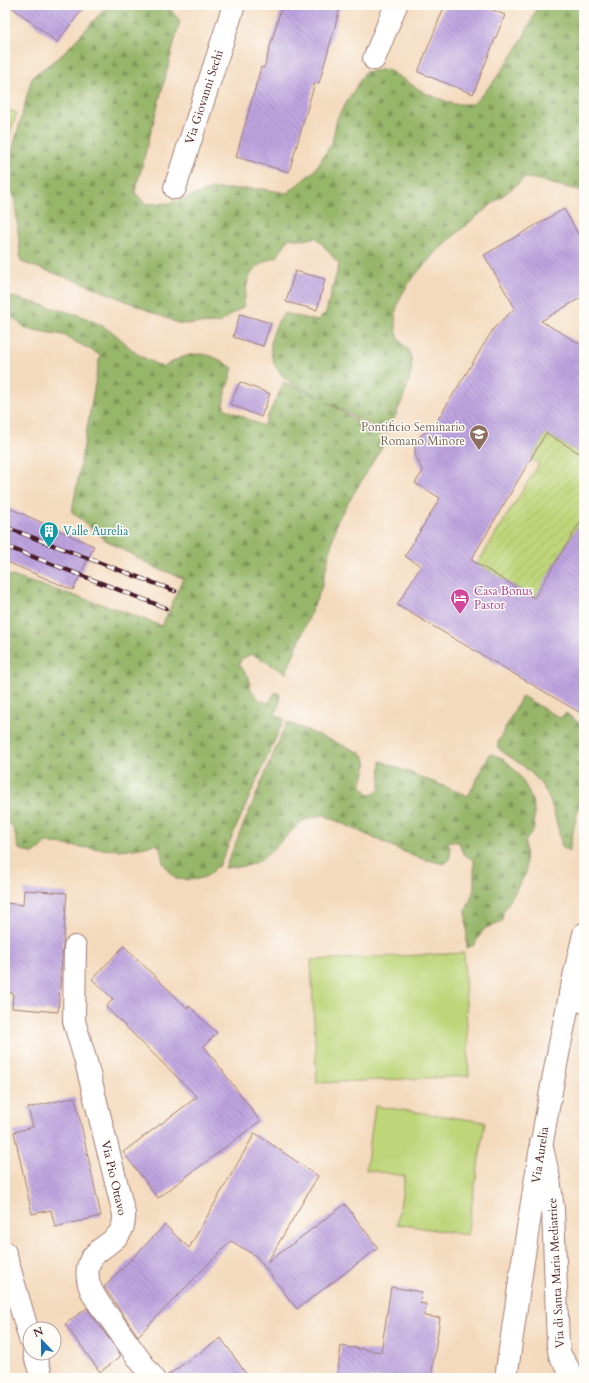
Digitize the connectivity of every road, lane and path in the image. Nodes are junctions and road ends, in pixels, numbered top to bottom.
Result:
1 (234, 5) edge
2 (396, 5) edge
3 (374, 59) dead end
4 (175, 188) dead end
5 (584, 934) edge
6 (74, 947) dead end
7 (577, 998) edge
8 (541, 1142) junction
9 (5, 1253) edge
10 (25, 1321) edge
11 (37, 1361) edge
12 (42, 1378) edge
13 (153, 1378) edge
14 (506, 1378) edge
15 (574, 1378) edge

1 - 4 street, Via Giovanni Sechi
2 - 3 street
5 - 7 street, Via Aurelia
6 - 13 street, Via Pio Ottavo
7 - 8 street, Via Aurelia
8 - 14 street, Via Aurelia
8 - 15 street, Via di Santa Maria Mediatrice
9 - 10 street
11 - 12 street

